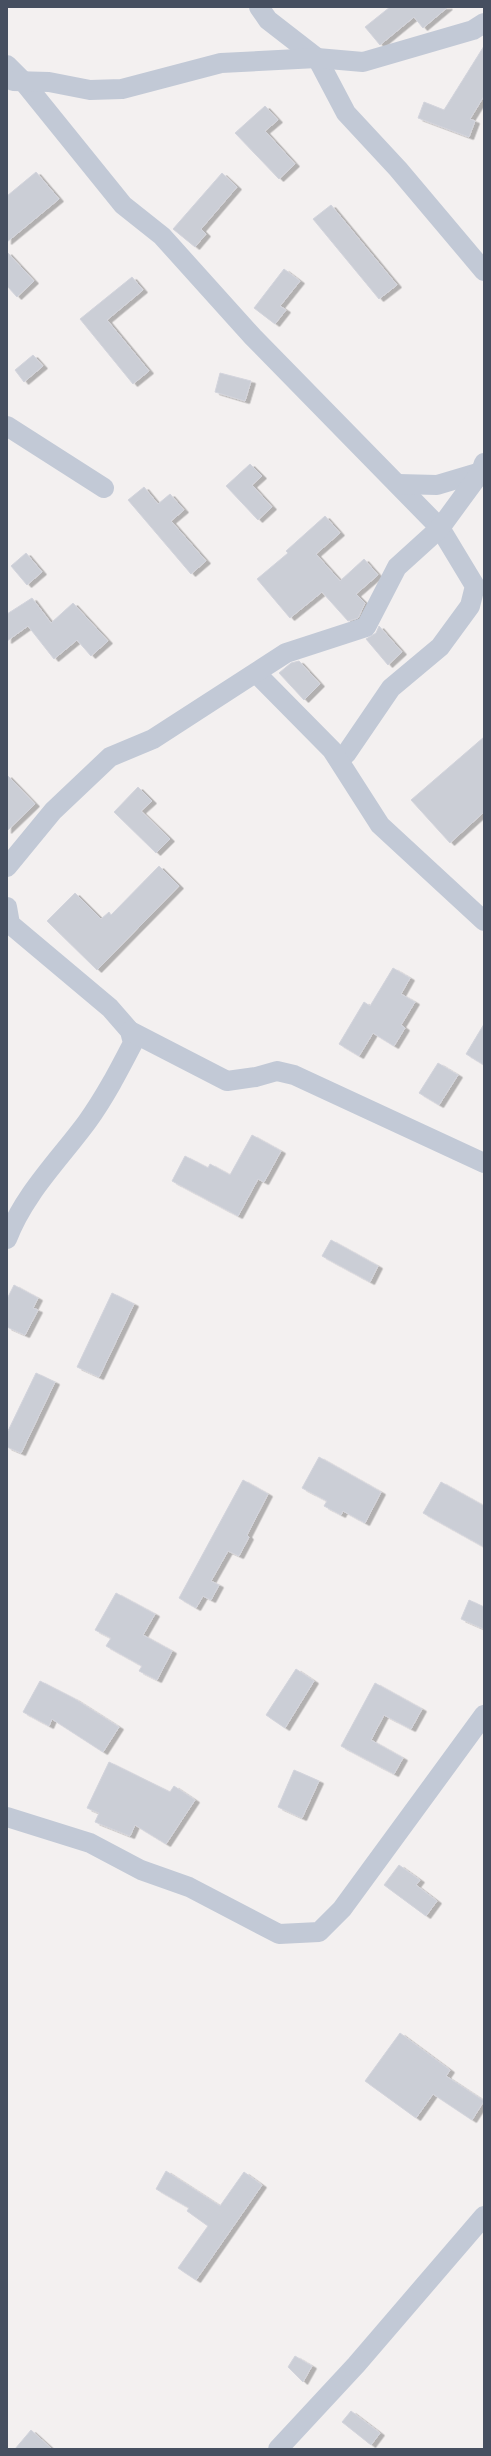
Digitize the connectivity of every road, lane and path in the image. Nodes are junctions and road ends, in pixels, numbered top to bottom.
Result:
1 (259, 7) edge
2 (484, 23) edge
3 (317, 58) junction
4 (7, 65) edge
5 (15, 81) edge
6 (484, 271) edge
7 (7, 426) edge
8 (483, 469) edge
9 (398, 484) junction
10 (104, 488) dead end
11 (440, 528) junction
12 (256, 674) junction
13 (346, 754) dead end
14 (7, 867) edge
15 (7, 907) edge
16 (484, 921) edge
17 (130, 1031) junction
18 (484, 1163) edge
19 (7, 1239) edge
20 (484, 1715) edge
21 (7, 1817) edge
22 (484, 2216) edge
23 (278, 2449) edge

1 - 3 street
2 - 3 street
3 - 5 street
3 - 6 street
4 - 5 street
5 - 9 street
7 - 10 street
8 - 9 street
8 - 11 street
9 - 11 street
11 - 12 street
11 - 13 street
12 - 14 street
12 - 16 street
15 - 17 street
17 - 18 street
17 - 19 street
20 - 21 street
22 - 23 street

